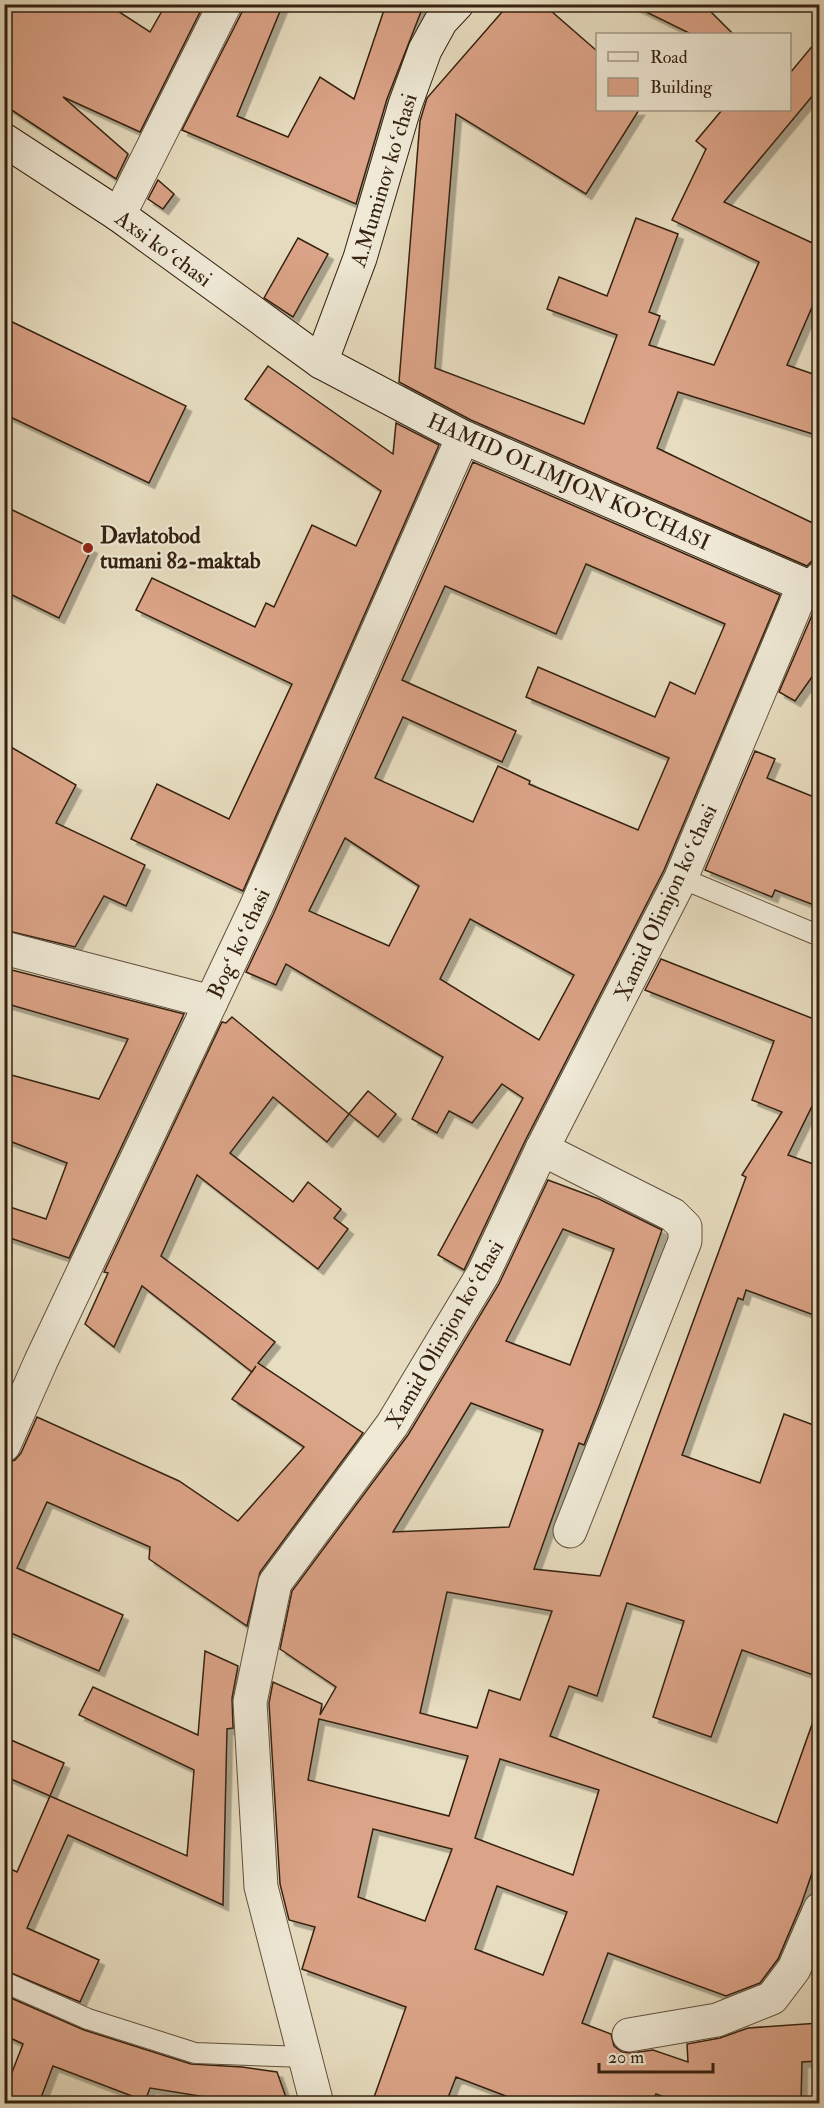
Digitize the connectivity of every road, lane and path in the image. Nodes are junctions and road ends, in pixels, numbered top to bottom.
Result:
1 (225, 4) edge
2 (457, 4) edge
3 (4, 141) edge
4 (119, 215) junction
5 (321, 362) junction
6 (463, 437) junction
7 (814, 584) edge
8 (681, 878) junction
9 (819, 936) edge
10 (4, 948) edge
11 (211, 1002) junction
12 (542, 1149) junction
13 (4, 1445) edge
14 (570, 1531) dead end
15 (819, 1909) edge
16 (4, 1982) edge
17 (629, 2035) dead end
18 (305, 2057) junction
19 (317, 2103) edge

1 - 4 street
2 - 5 street, A.Muminov koʻchasi
3 - 4 street, Axsi koʻchasi
4 - 5 street, Axsi koʻchasi
5 - 6 street, HAMID OLIMJON KO'CHASI
6 - 7 street, HAMID OLIMJON KO'CHASI
6 - 11 street, Bogʻ koʻchasi
7 - 8 street, Xamid Olimjon koʻchasi
8 - 9 lane
8 - 12 street, Xamid Olimjon koʻchasi
10 - 11 street
11 - 13 street, Bogʻ koʻchasi
12 - 14 street
12 - 18 street, Xamid Olimjon koʻchasi
15 - 17 street
16 - 18 lane
18 - 19 street, Xamid Olimjon koʻchasi

